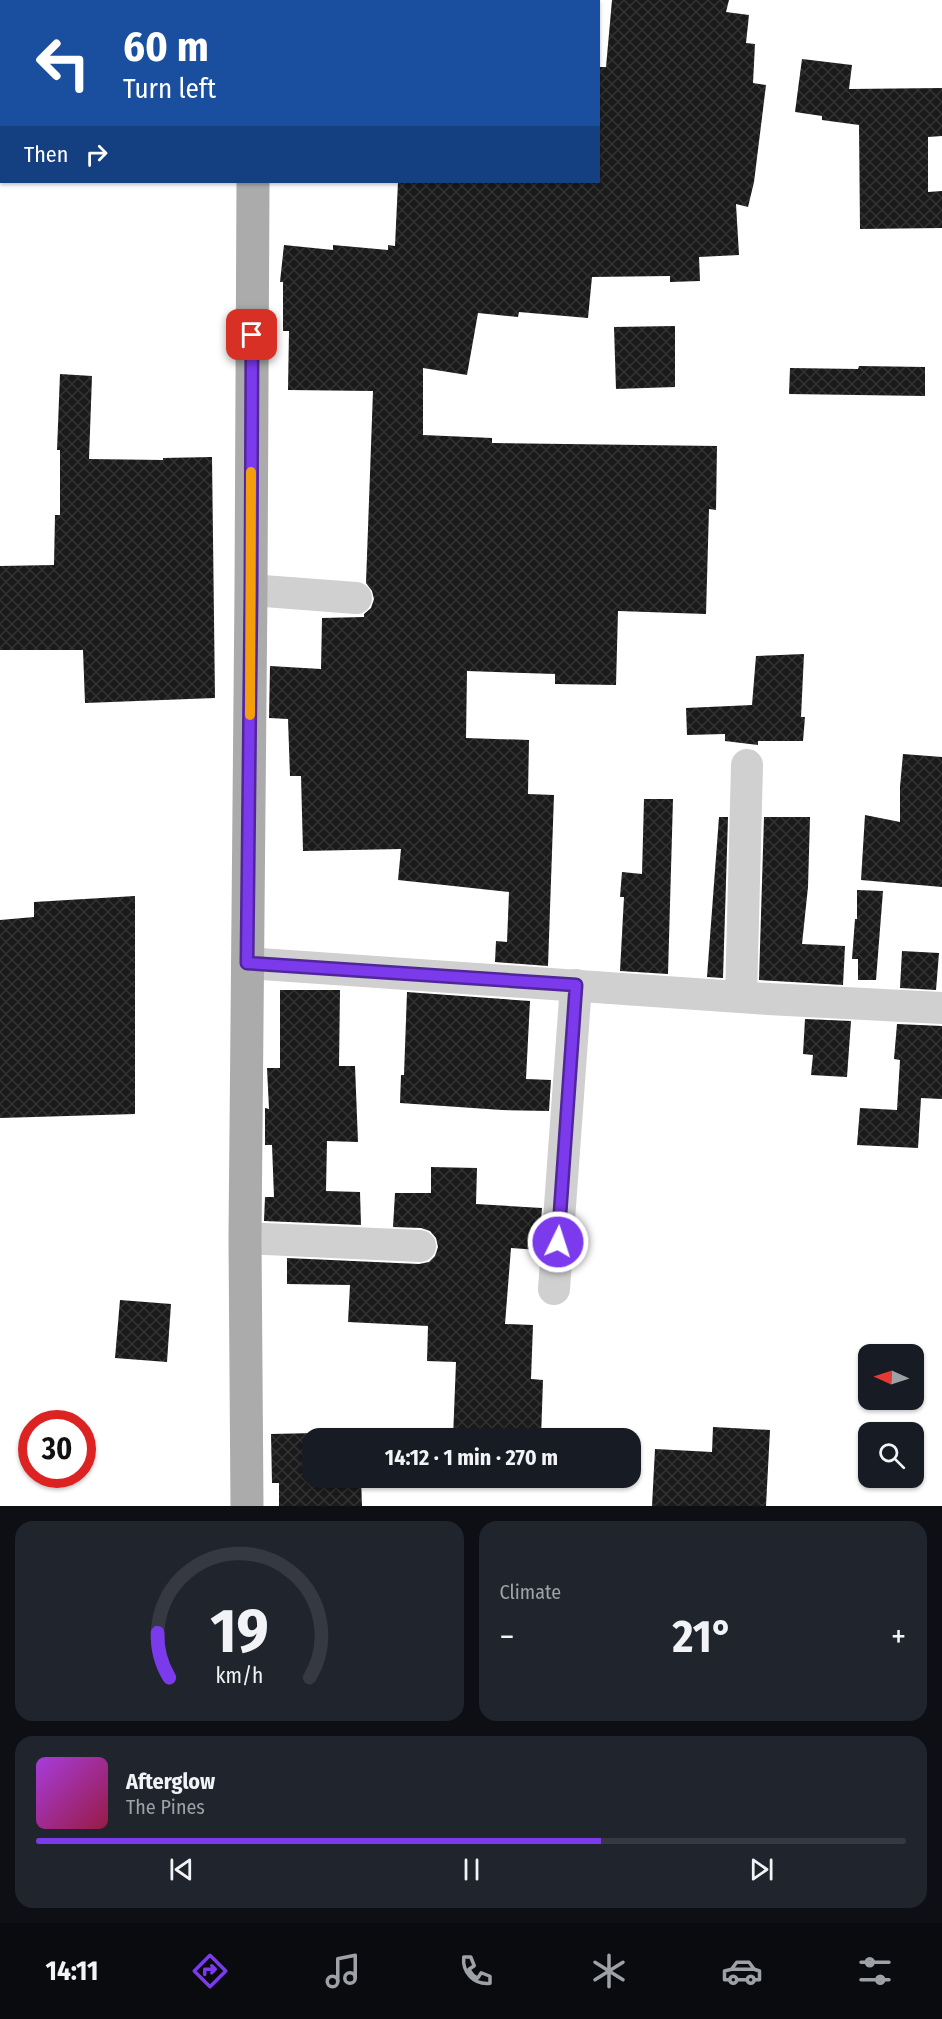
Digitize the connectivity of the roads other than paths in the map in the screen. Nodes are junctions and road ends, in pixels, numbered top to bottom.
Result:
1 (253, 183) edge
2 (251, 590) junction
3 (356, 598) dead end
4 (747, 765) dead end
5 (247, 963) junction
6 (576, 985) junction
7 (741, 997) junction
8 (942, 1008) edge
9 (245, 1238) junction
10 (420, 1246) dead end
11 (554, 1289) dead end
12 (247, 1506) edge

1 - 2 main road
2 - 3 street
2 - 5 main road
4 - 7 street
5 - 6 street
5 - 9 main road
6 - 7 street
6 - 11 street
7 - 8 street
9 - 10 street
9 - 12 main road

